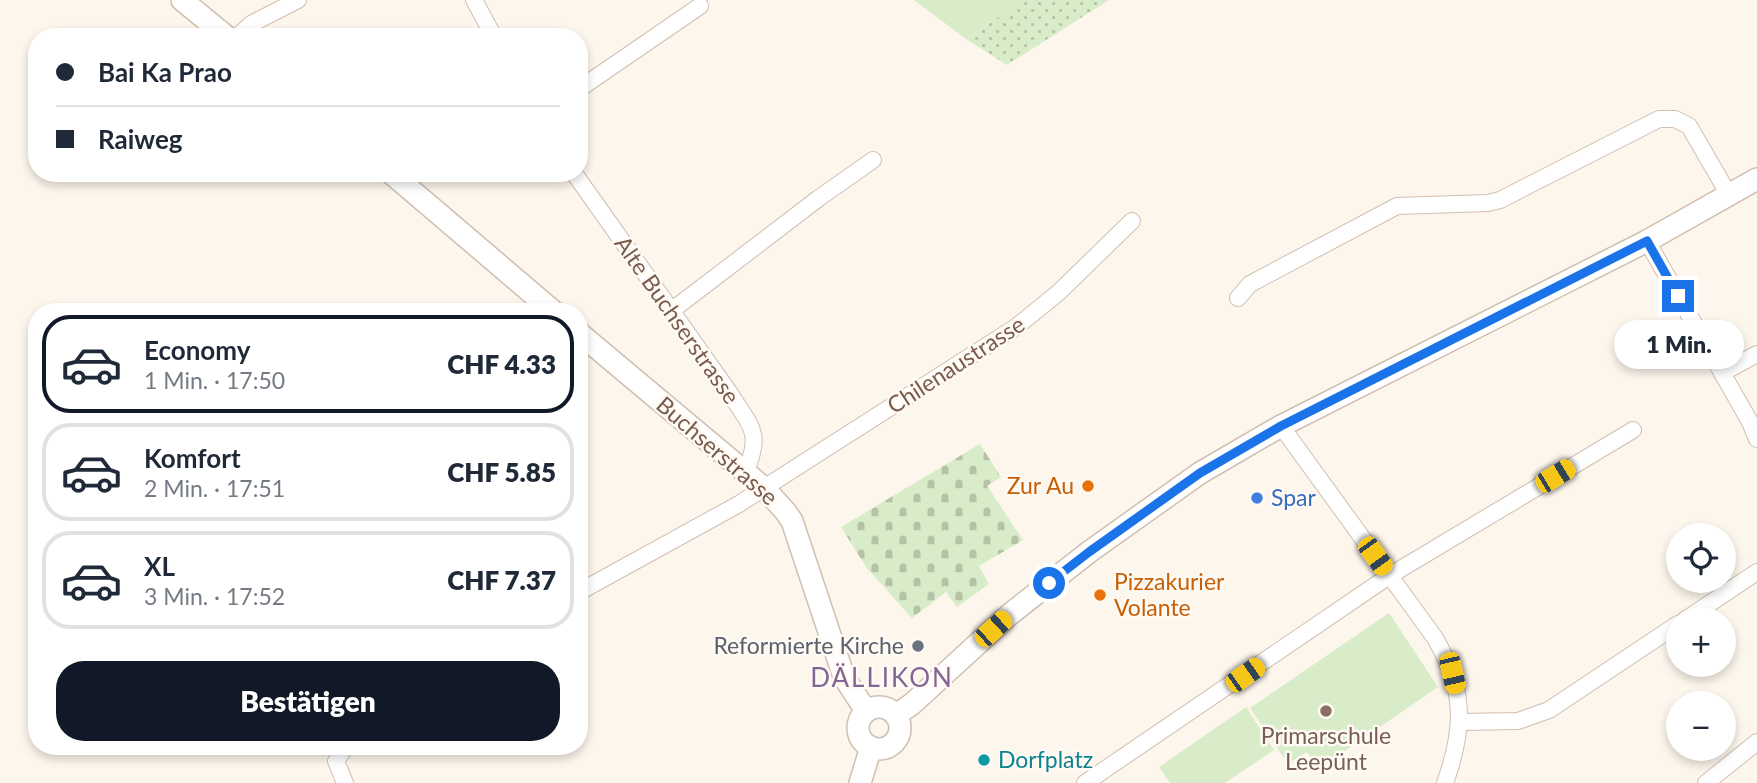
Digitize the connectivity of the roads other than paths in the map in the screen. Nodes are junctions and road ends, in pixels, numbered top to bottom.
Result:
1 (183, 0) edge
2 (298, 0) edge
3 (474, 0) edge
4 (700, 6) dead end
5 (216, 28) edge
6 (247, 28) edge
7 (489, 28) edge
8 (588, 83) edge
9 (873, 160) dead end
10 (1757, 179) edge
11 (402, 182) edge
12 (580, 182) edge
13 (1728, 195) junction
14 (1132, 221) dead end
15 (1647, 241) junction
16 (1238, 298) dead end
17 (543, 303) edge
18 (671, 311) junction
19 (588, 341) edge
20 (1757, 354) edge
21 (1722, 373) junction
22 (1281, 426) junction
23 (1633, 430) dead end
24 (1755, 433) edge
25 (746, 473) junction
26 (764, 488) junction
27 (1757, 572) edge
28 (1389, 576) junction
29 (588, 587) edge
30 (1704, 607) edge
31 (1666, 632) edge
32 (866, 711) junction
33 (896, 715) junction
34 (1461, 722) junction
35 (1757, 742) edge
36 (871, 747) junction
37 (340, 755) edge
38 (345, 783) edge
39 (860, 783) edge
40 (1085, 783) edge
41 (1445, 783) edge
42 (1706, 783) edge

1 - 5 street
2 - 6 street
3 - 7 street
4 - 8 street
9 - 18 street
10 - 13 street
11 - 17 street
12 - 18 street, Alte Buchserstrasse
13 - 15 street
13 - 16 street
14 - 26 street, Chilenaustrasse
15 - 21 street
15 - 22 street
18 - 25 street, Alte Buchserstrasse
19 - 25 street, Buchserstrasse
20 - 21 street
21 - 24 street
22 - 28 street
22 - 33 street
23 - 28 street
25 - 26 street, Buchserstrasse
26 - 29 street, Chilenaustrasse
26 - 32 street, Buchserstrasse
27 - 30 street
28 - 34 street
28 - 40 street
31 - 34 street
32 - 33 street
32 - 36 street
33 - 36 street
34 - 41 street
35 - 42 street
36 - 39 street
37 - 38 street

